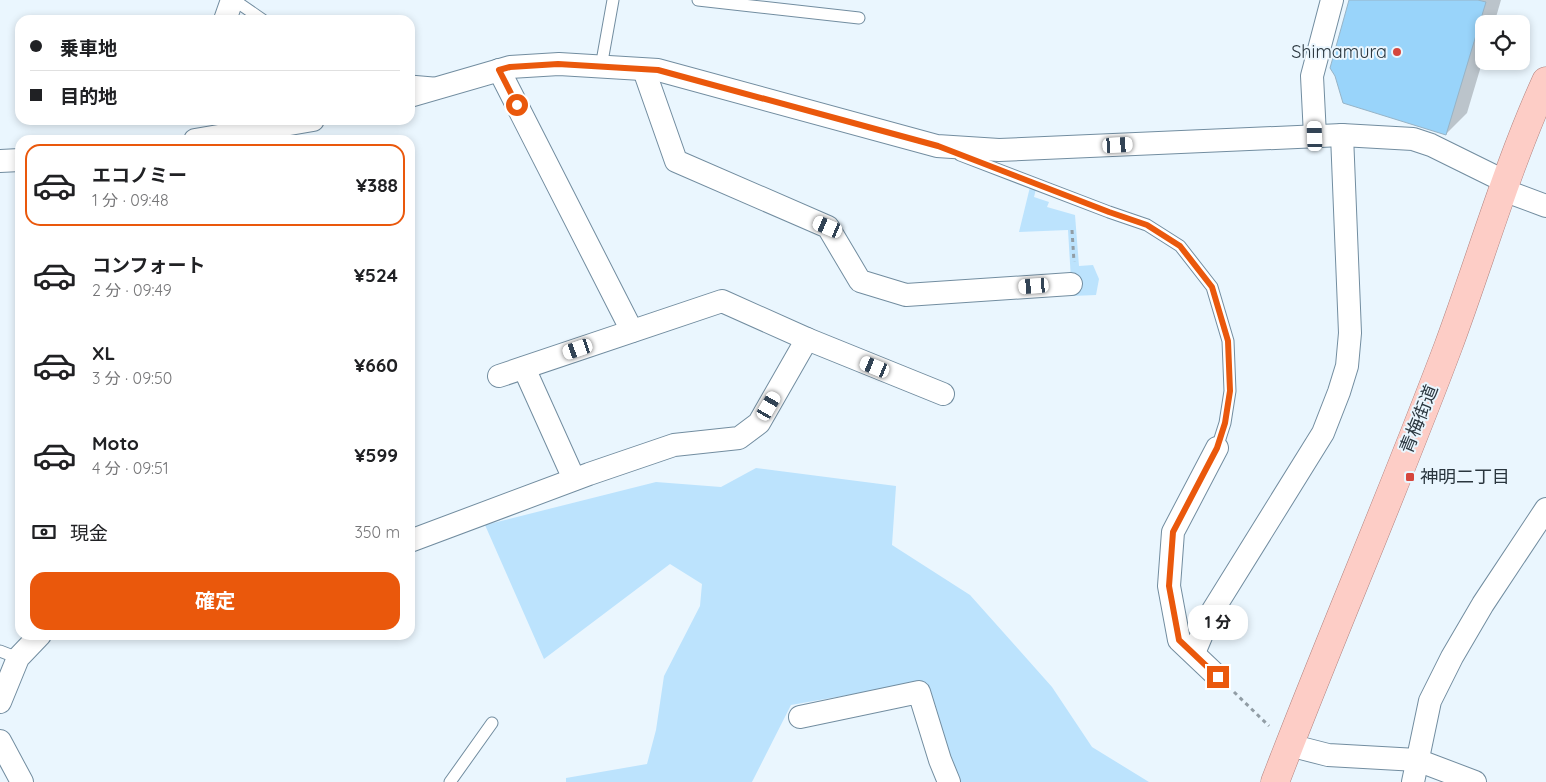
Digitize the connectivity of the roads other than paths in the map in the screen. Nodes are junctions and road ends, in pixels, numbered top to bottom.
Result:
1 (233, 0) edge
2 (613, 0) edge
3 (698, 0) edge
4 (808, 0) edge
5 (1332, 0) edge
6 (804, 12) junction
7 (226, 15) edge
8 (255, 15) edge
9 (859, 18) dead end
10 (601, 67) junction
11 (499, 70) junction
12 (644, 70) junction
13 (1546, 81) edge
14 (415, 82) edge
15 (448, 85) junction
16 (415, 95) edge
17 (274, 125) edge
18 (219, 132) edge
19 (1315, 136) junction
20 (1342, 136) junction
21 (938, 146) junction
22 (15, 160) edge
23 (0, 161) edge
24 (1504, 186) junction
25 (1546, 206) edge
26 (1073, 275) road end
27 (632, 331) junction
28 (807, 340) junction
29 (524, 368) junction
30 (499, 376) dead end
31 (943, 394) dead end
32 (1217, 448) joint
33 (574, 479) junction
34 (1546, 509) edge
35 (415, 539) edge
36 (32, 640) edge
37 (1194, 653) junction
38 (9, 654) edge
39 (1218, 677) road end
40 (0, 702) edge
41 (800, 717) dead end
42 (492, 723) dead end
43 (0, 741) edge
44 (1289, 745) junction
45 (1417, 760) junction
46 (22, 782) edge
47 (450, 782) edge
48 (949, 782) edge
49 (1275, 782) edge
50 (1413, 782) edge
51 (1475, 782) edge

1 - 7 street
1 - 8 lane
2 - 10 lane
3 - 6 lane
4 - 6 lane
5 - 19 street
6 - 9 lane
10 - 11 street
10 - 12 street
11 - 15 street
11 - 27 street
12 - 21 street
12 - 26 street
13 - 24 main road, 青梅街道
14 - 15 lane
15 - 16 street
17 - 18 street
19 - 20 street
19 - 21 street
20 - 24 street
20 - 37 street
21 - 32 lane
22 - 23 street
24 - 25 street
24 - 44 main road, 青梅街道
27 - 28 street
27 - 29 street
28 - 31 street
28 - 33 street
29 - 30 street
29 - 33 street
32 - 37 street
33 - 35 street
34 - 45 street
36 - 38 street
37 - 39 street
38 - 40 street
41 - 48 street
42 - 47 lane
43 - 46 street
44 - 45 street
44 - 49 main road, 青梅街道
45 - 50 street
45 - 51 street

